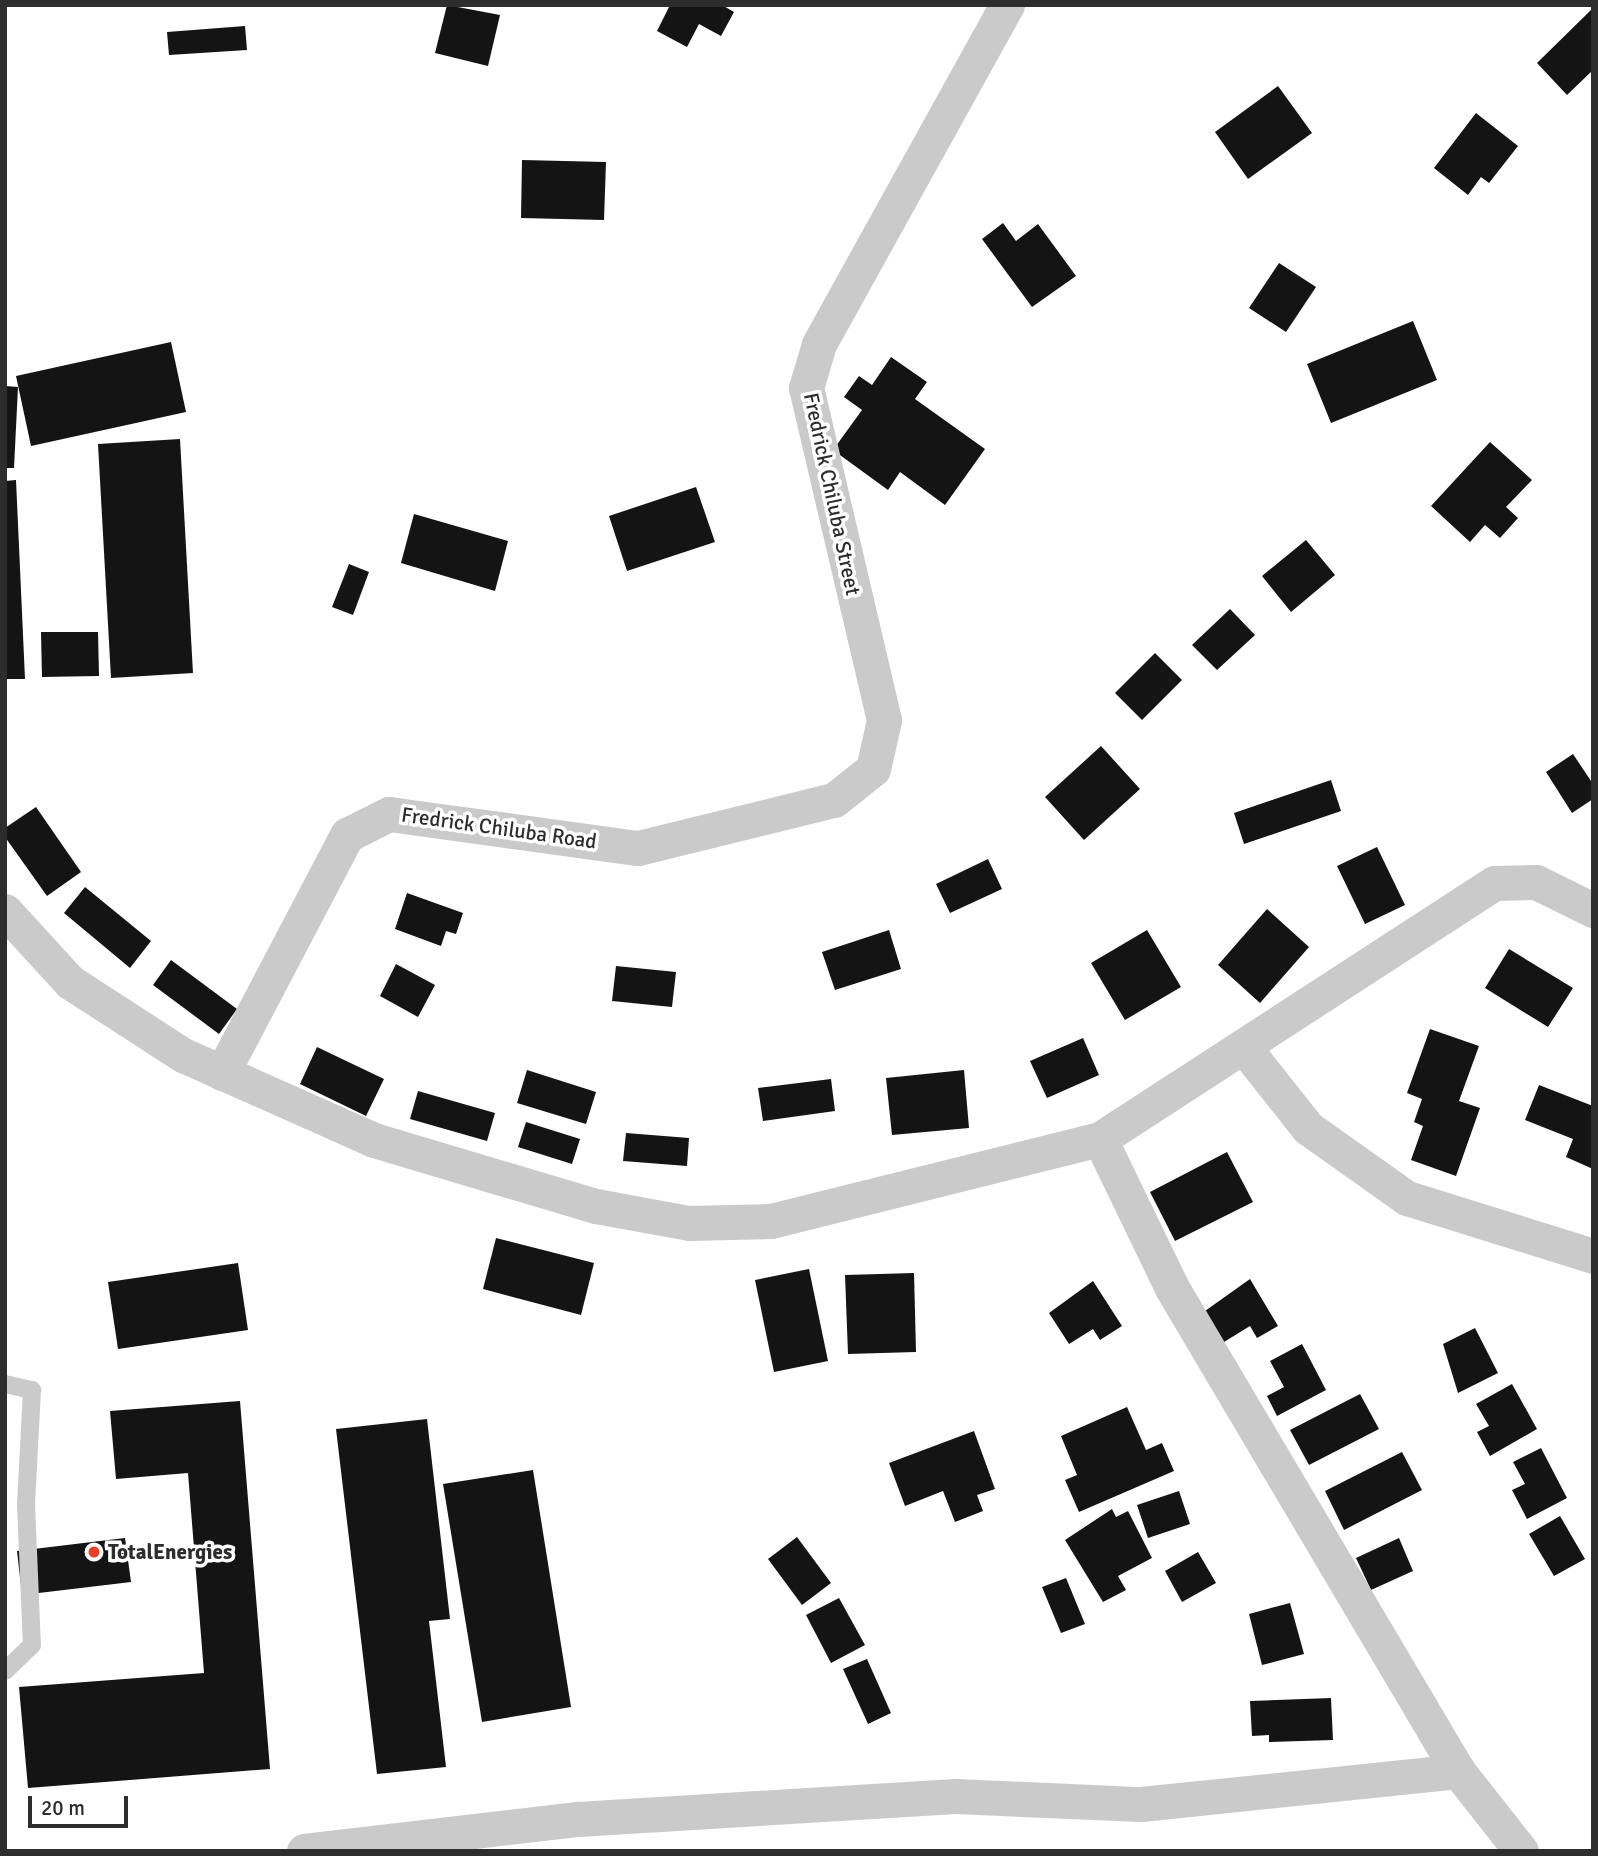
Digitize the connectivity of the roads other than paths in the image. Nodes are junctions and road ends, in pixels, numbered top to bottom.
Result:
1 (1007, 5) edge
2 (834, 800) joint
3 (1593, 910) edge
4 (5, 912) edge
5 (1243, 1046) junction
6 (222, 1073) junction
7 (1100, 1139) junction
8 (1593, 1256) edge
9 (5, 1384) edge
10 (5, 1671) edge
11 (1458, 1772) junction
12 (304, 1851) edge
13 (1521, 1851) edge

1 - 2 street, Fredrick Chiluba Street
2 - 6 street, Fredrick Chiluba Road
3 - 5 street
4 - 6 street
5 - 7 street
5 - 8 street
6 - 7 street
7 - 11 street
9 - 10 lane
11 - 12 street
11 - 13 street

